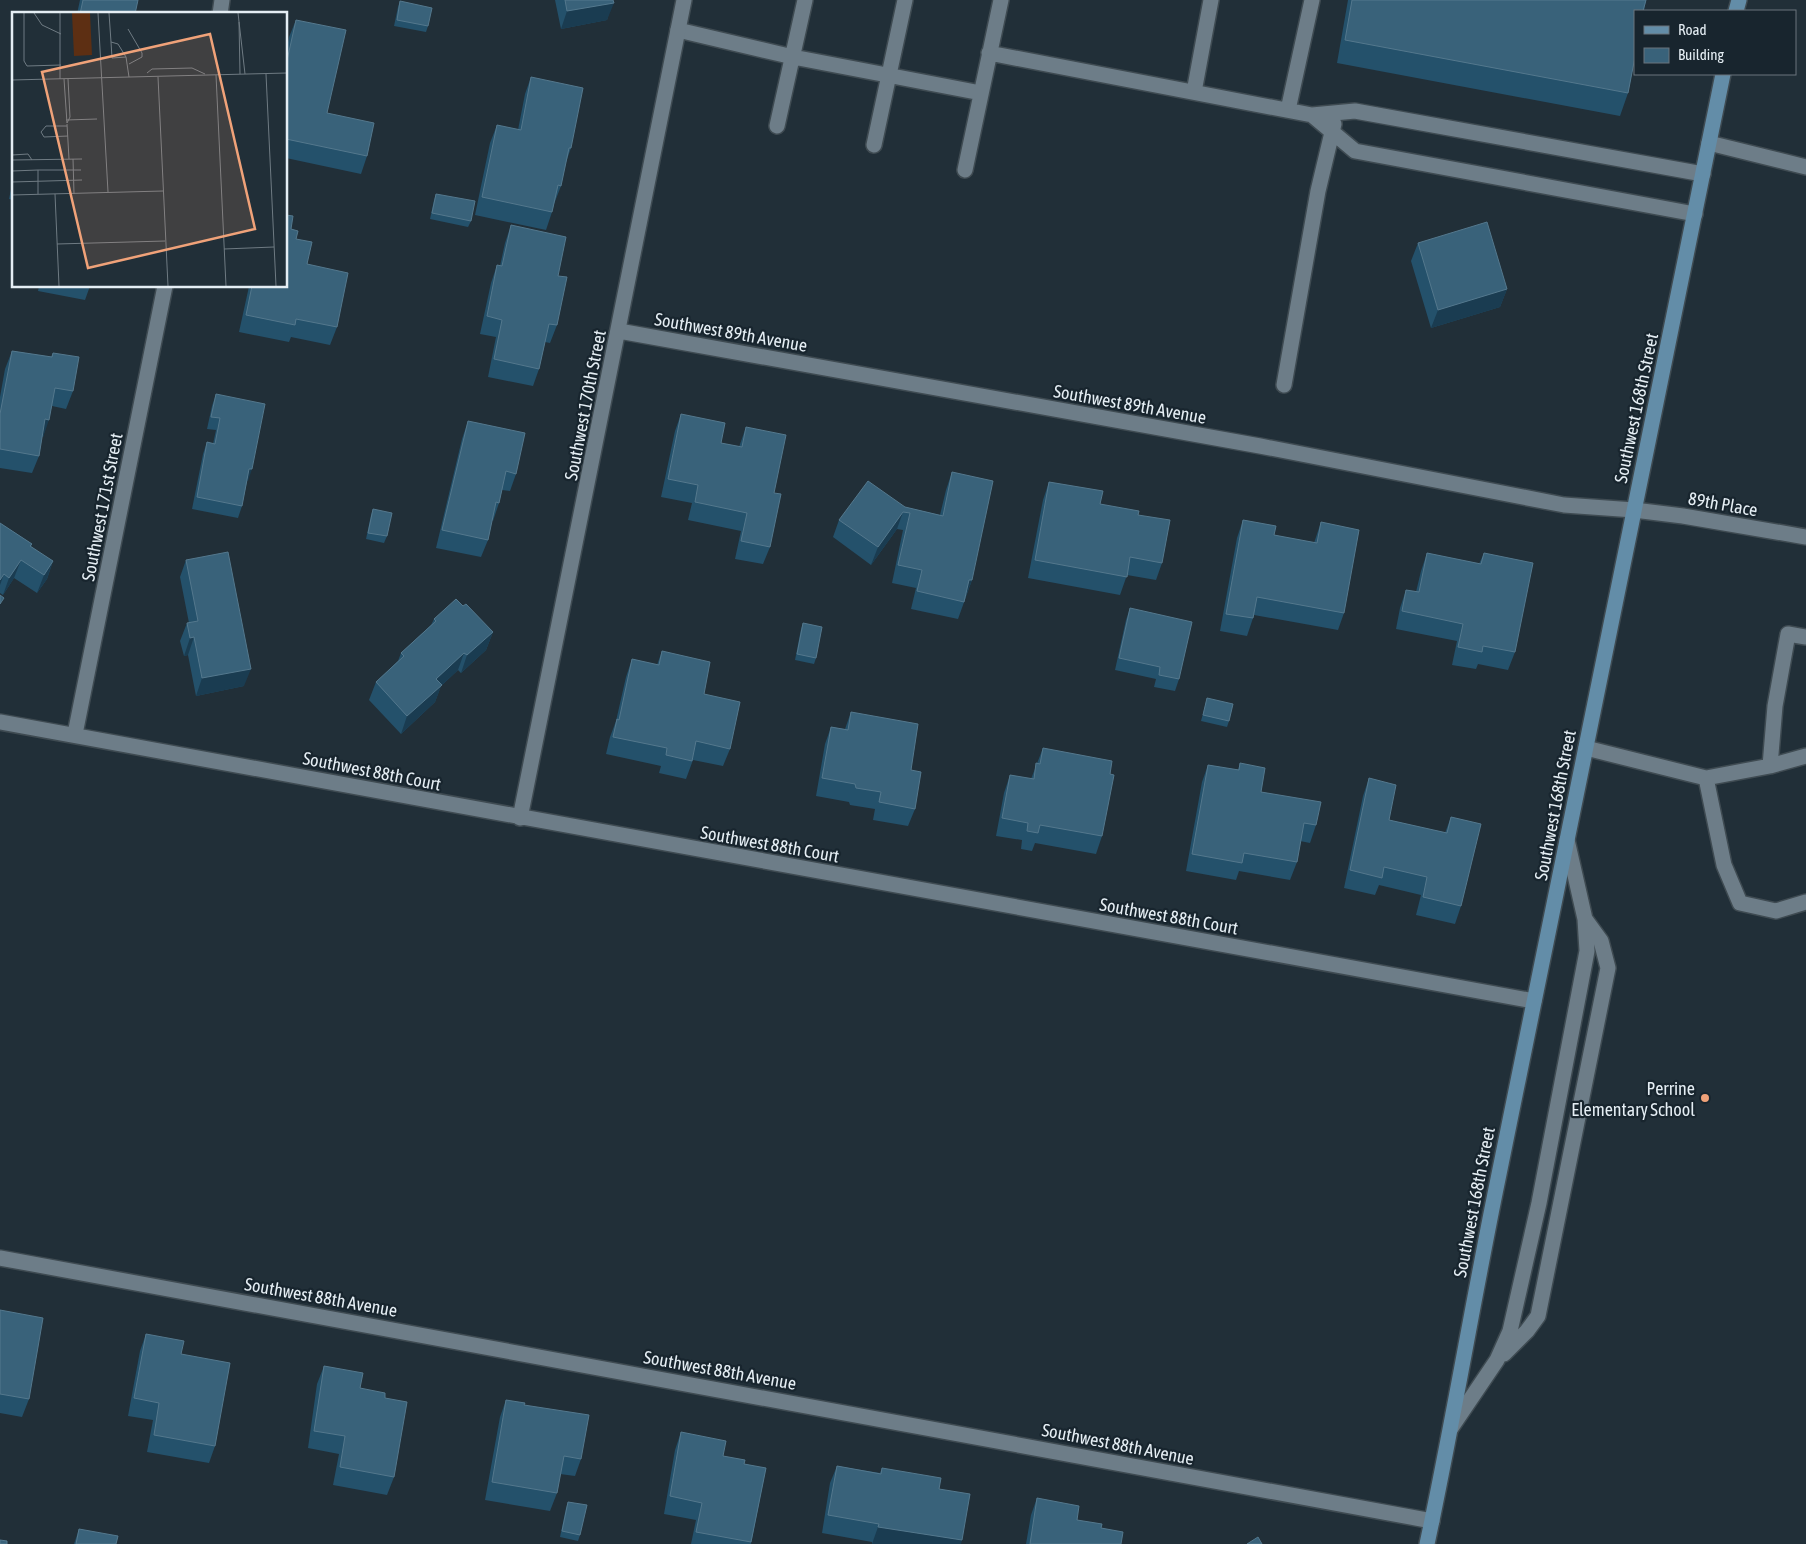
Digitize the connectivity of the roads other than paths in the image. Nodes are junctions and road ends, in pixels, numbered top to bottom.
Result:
1 (684, 0) edge
2 (805, 0) edge
3 (904, 0) edge
4 (1001, 0) edge
5 (1211, 0) edge
6 (1312, 0) edge
7 (678, 30) junction
8 (989, 54) junction
9 (793, 57) junction
10 (1723, 75) edge
11 (888, 76) junction
12 (1194, 92) junction
13 (980, 93) junction
14 (1288, 110) junction
15 (1336, 113) junction
16 (1312, 115) junction
17 (777, 126) dead end
18 (1332, 132) junction
19 (1709, 143) junction
20 (874, 145) dead end
21 (1806, 167) edge
22 (965, 170) dead end
23 (1703, 174) junction
24 (1694, 214) junction
25 (165, 288) edge
26 (619, 331) junction
27 (1284, 385) dead end
28 (1634, 510) junction
29 (1806, 537) edge
30 (1806, 637) edge
31 (0, 722) edge
32 (75, 734) junction
33 (1586, 748) junction
34 (1806, 756) edge
35 (1770, 766) junction
36 (1706, 778) junction
37 (520, 818) junction
38 (1567, 840) junction
39 (1806, 902) edge
40 (1585, 919) junction
41 (1534, 1001) junction
42 (0, 1258) edge
43 (1497, 1360) junction
44 (1451, 1428) junction
45 (1432, 1521) junction
46 (1427, 1544) edge

1 - 7 street, Southwest 170th Street
2 - 9 street
3 - 11 street
4 - 8 street
5 - 12 street
6 - 14 street
7 - 9 street
7 - 26 street, Southwest 170th Street
8 - 12 street
8 - 13 street
9 - 11 street
9 - 17 street
10 - 19 street, Southwest 168th Street
11 - 13 street
11 - 20 street
12 - 14 street
13 - 22 street
14 - 16 street
15 - 16 street
15 - 18 street
15 - 23 street
16 - 18 street
18 - 24 street
18 - 27 street
19 - 21 street
19 - 23 street, Southwest 168th Street
23 - 24 street, Southwest 168th Street
24 - 28 street, Southwest 168th Street
25 - 32 street, Southwest 171st Street
26 - 28 street, Southwest 89th Avenue
26 - 37 street, Southwest 170th Street
28 - 29 street, 89th Place
28 - 33 street, Southwest 168th Street
30 - 35 street
31 - 32 street, Southwest 88th Court
32 - 37 street, Southwest 88th Court
33 - 36 street
33 - 38 street, Southwest 168th Street
34 - 35 street
35 - 36 street
36 - 39 street
37 - 41 street, Southwest 88th Court
38 - 40 street
38 - 41 street, Southwest 168th Street
40 - 43 street
40 - 43 street
41 - 44 street, Southwest 168th Street
42 - 45 street, Southwest 88th Avenue
43 - 44 street
44 - 45 street, Southwest 168th Street
45 - 46 street, Southwest 168th Street

